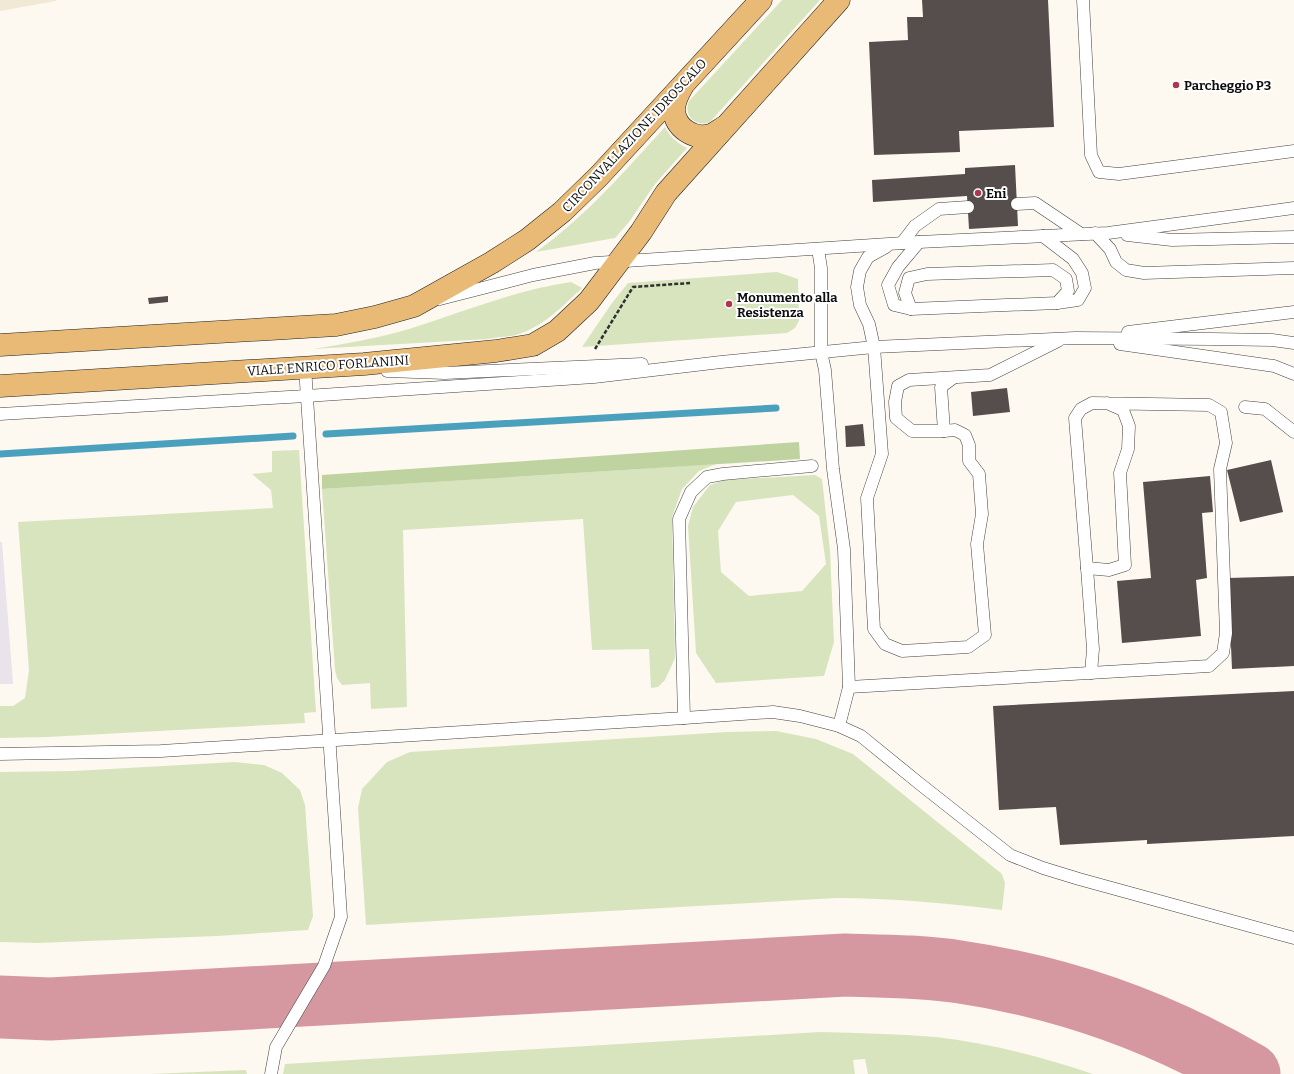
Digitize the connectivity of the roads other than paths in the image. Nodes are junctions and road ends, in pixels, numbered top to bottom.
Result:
1 (761, 0) edge
2 (839, 0) edge
3 (1083, 0) edge
4 (685, 82) junction
5 (724, 127) junction
6 (1294, 151) edge
7 (1017, 204) dead end
8 (968, 207) dead end
9 (1294, 208) edge
10 (1095, 233) junction
11 (1108, 233) junction
12 (1081, 234) junction
13 (1043, 236) junction
14 (1294, 237) edge
15 (919, 242) junction
16 (896, 244) junction
17 (818, 249) junction
18 (619, 261) junction
19 (1294, 268) edge
20 (1057, 303) junction
21 (414, 306) junction
22 (911, 309) junction
23 (1294, 312) edge
24 (1076, 338) junction
25 (1062, 339) junction
26 (1294, 343) edge
27 (0, 345) edge
28 (874, 347) junction
29 (821, 352) junction
30 (721, 362) junction
31 (305, 367) junction
32 (1294, 374) edge
33 (953, 378) junction
34 (0, 386) edge
35 (306, 396) junction
36 (1107, 403) junction
37 (1245, 407) dead end
38 (0, 414) edge
39 (944, 431) junction
40 (1294, 432) edge
41 (812, 466) dead end
42 (1087, 568) junction
43 (1091, 673) junction
44 (849, 687) junction
45 (684, 718) junction
46 (838, 726) junction
47 (329, 740) junction
48 (0, 754) edge
49 (1294, 938) edge
50 (271, 1074) edge

1 - 4 main road, CIRCONVALLAZIONE IDROSCALO
2 - 5 main road
3 - 6 lane
4 - 5 main road
4 - 21 main road, CIRCONVALLAZIONE IDROSCALO
5 - 18 main road
7 - 12 lane
8 - 16 lane
9 - 11 lane
10 - 11 lane
10 - 12 lane
10 - 19 lane
11 - 14 lane
12 - 13 lane
13 - 15 lane
13 - 20 lane
15 - 16 lane
15 - 22 lane
16 - 17 lane
16 - 28 lane
17 - 18 lane
17 - 29 lane
18 - 21 lane
18 - 31 main road, VIALE ENRICO FORLANINI
20 - 22 lane
20 - 22 lane
21 - 27 main road
23 - 24 lane
24 - 25 lane
24 - 26 lane
24 - 32 lane
25 - 28 lane
25 - 33 lane
28 - 29 lane
28 - 39 lane
29 - 30 lane
29 - 44 lane
30 - 31 lane
30 - 35 lane
31 - 34 main road, VIALE ENRICO FORLANINI
31 - 35 lane
33 - 39 lane
33 - 39 lane
35 - 38 lane
35 - 47 lane
36 - 42 lane
36 - 42 lane
36 - 43 lane
37 - 40 lane
41 - 45 lane
42 - 43 lane
43 - 44 lane
44 - 46 lane
45 - 46 lane
45 - 47 lane
46 - 49 lane
47 - 48 lane
47 - 50 lane

